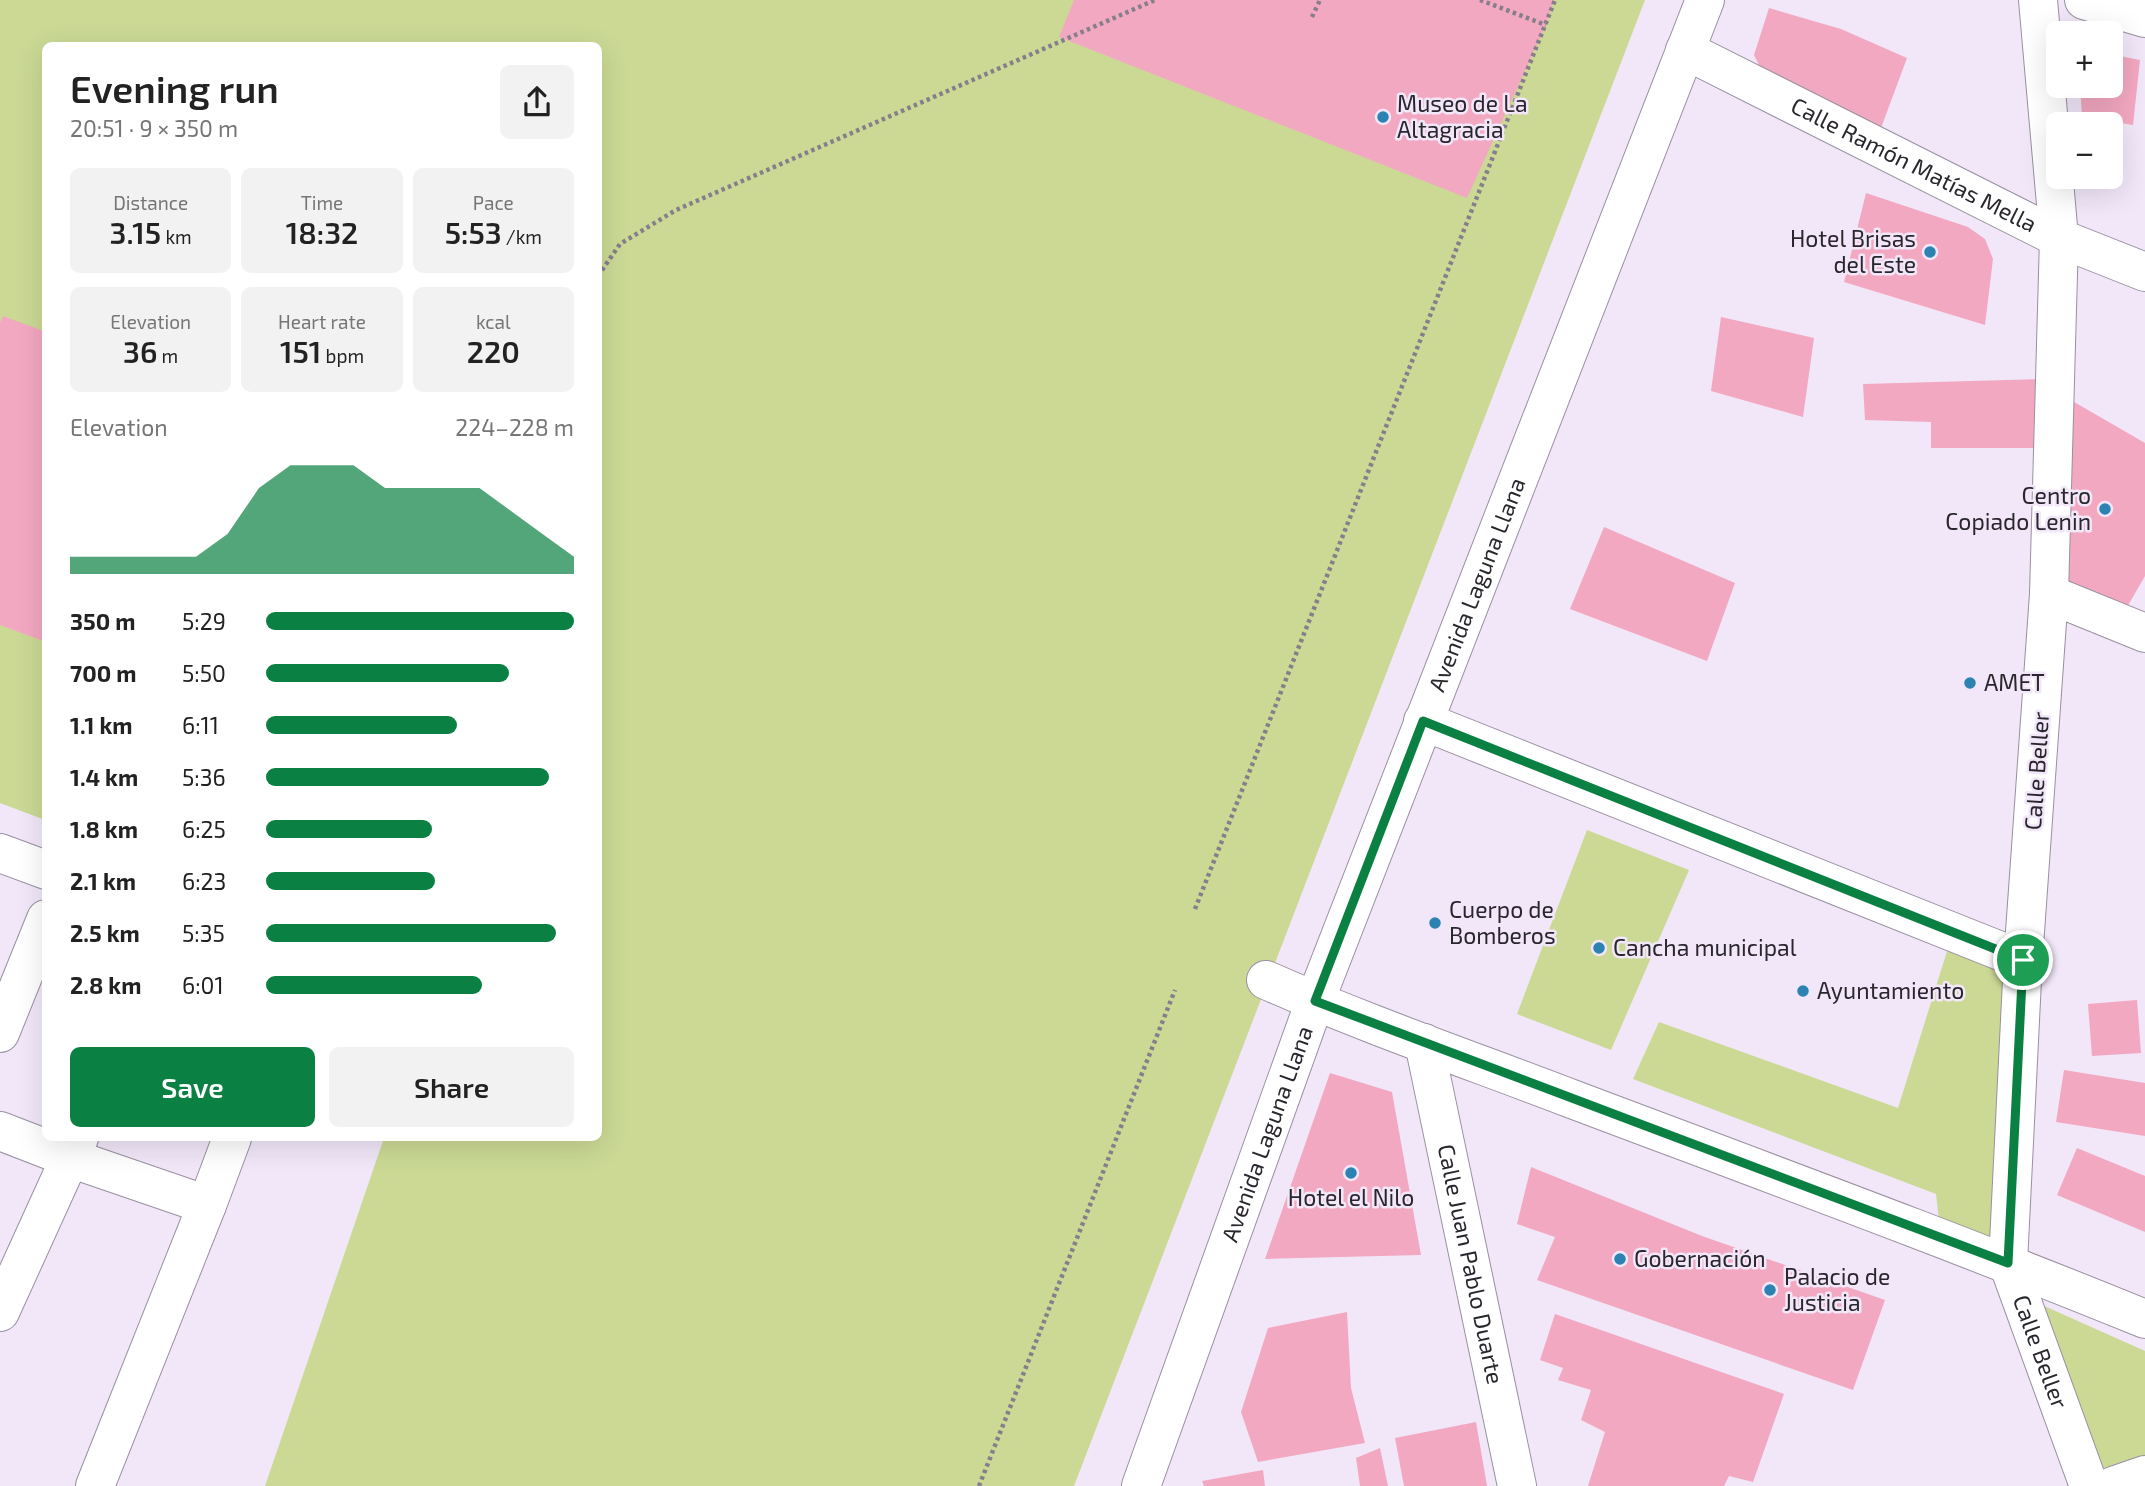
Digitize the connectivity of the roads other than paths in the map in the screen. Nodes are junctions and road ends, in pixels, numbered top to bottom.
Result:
1 (1705, 0) edge
2 (2038, 0) edge
3 (2084, 0) edge
4 (2145, 18) edge
5 (1685, 50) junction
6 (2059, 237) junction
7 (2145, 272) edge
8 (2049, 594) junction
9 (2145, 633) edge
10 (1423, 721) junction
11 (0, 853) edge
12 (42, 869) edge
13 (42, 929) edge
14 (2023, 960) junction
15 (1266, 979) dead end
16 (1315, 1001) junction
17 (0, 1033) edge
18 (1424, 1043) junction
19 (0, 1131) edge
20 (42, 1141) edge
21 (44, 1141) edge
22 (231, 1141) edge
23 (75, 1148) edge
24 (207, 1205) junction
25 (2008, 1263) junction
26 (0, 1312) edge
27 (2145, 1319) edge
28 (2145, 1475) edge
29 (95, 1486) edge
30 (1142, 1486) edge
31 (1517, 1486) edge
32 (2089, 1486) edge
33 (2113, 1486) edge

1 - 5 street, Avenida Laguna Llana
2 - 6 street, Calle Beller
3 - 4 street
5 - 6 street, Calle Ramón Matías Mella
5 - 10 street, Avenida Laguna Llana
6 - 7 street, Calle Ramón Matías Mella
6 - 8 street, Calle Beller
8 - 9 street
8 - 14 street, Calle Beller
10 - 14 street
10 - 16 street, Avenida Laguna Llana
11 - 12 street
13 - 17 street
14 - 25 street, Calle Beller
15 - 16 street
16 - 18 street
16 - 30 street, Avenida Laguna Llana
18 - 25 street
18 - 31 street, Calle Juan Pablo Duarte
19 - 20 street
21 - 23 street
22 - 24 street
23 - 24 street
23 - 26 street
24 - 29 street
25 - 27 street
25 - 32 street, Calle Beller
28 - 33 street

